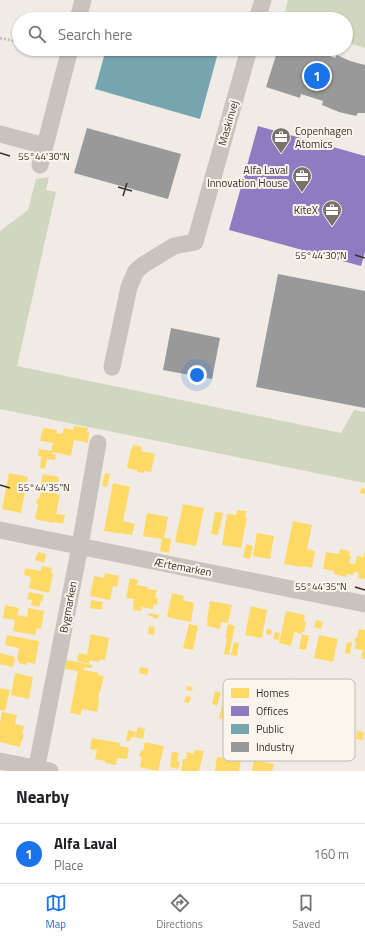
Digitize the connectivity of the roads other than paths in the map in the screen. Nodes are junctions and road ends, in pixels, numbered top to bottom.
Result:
1 (84, 0) edge
2 (262, 0) edge
3 (80, 12) edge
4 (259, 12) edge
5 (68, 56) edge
6 (247, 56) edge
7 (0, 134) edge
8 (45, 146) junction
9 (40, 165) dead end
10 (112, 368) dead end
11 (98, 443) dead end
12 (0, 530) edge
13 (80, 546) junction
14 (365, 604) edge
15 (0, 761) edge
16 (41, 770) edge

1 - 3 street
2 - 4 street
5 - 8 street
6 - 10 street, Maskinvej
7 - 8 street
8 - 9 street
11 - 13 street, Bygmarken
12 - 13 street, Ærtemarken
13 - 14 street, Ærtemarken
13 - 16 street, Bygmarken
15 - 16 street

